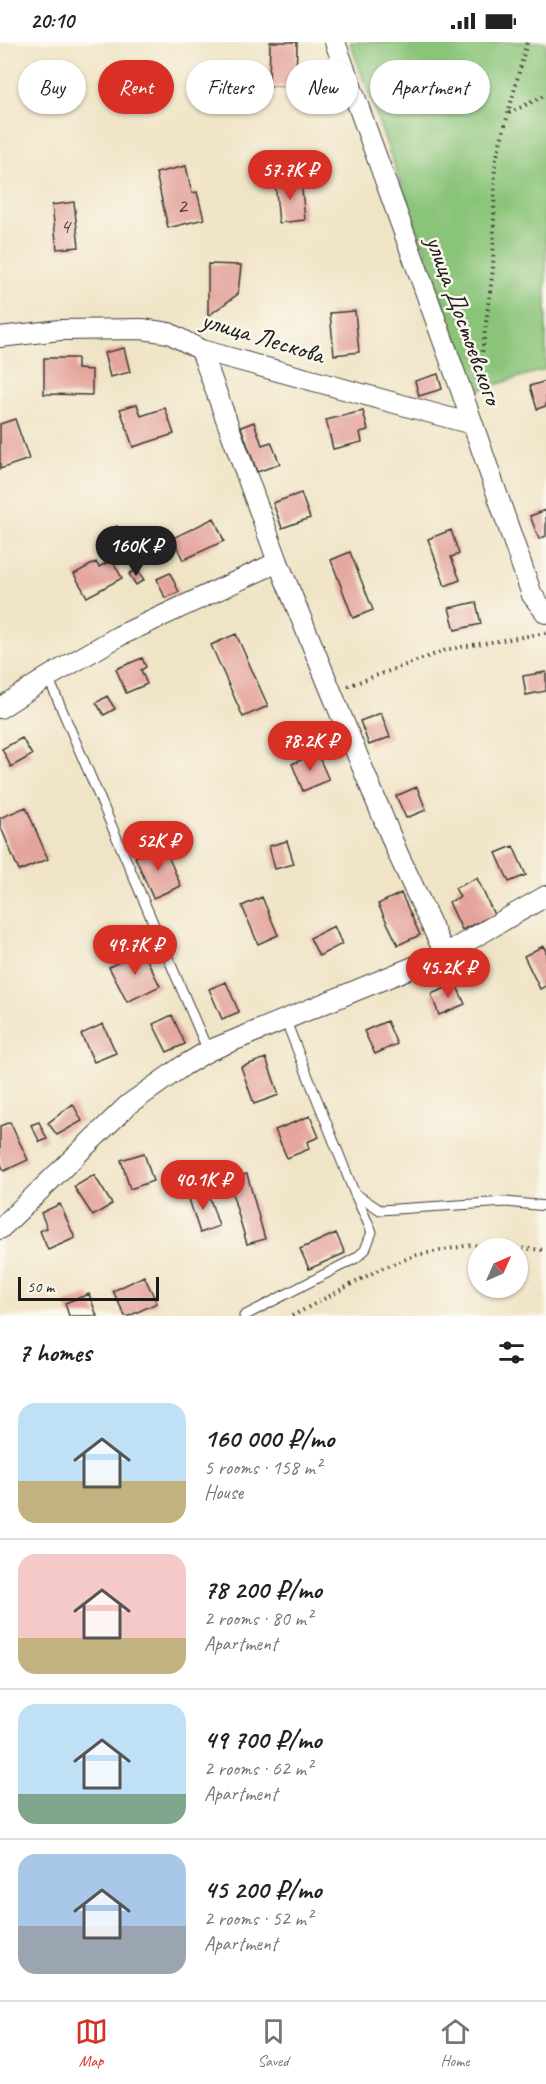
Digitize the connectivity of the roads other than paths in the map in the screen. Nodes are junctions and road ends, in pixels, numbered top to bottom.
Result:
1 (335, 42) edge
2 (0, 337) edge
3 (201, 350) junction
4 (472, 424) junction
5 (278, 562) junction
6 (546, 613) edge
7 (48, 677) junction
8 (0, 708) edge
9 (546, 896) edge
10 (445, 954) junction
11 (285, 1019) junction
12 (208, 1051) junction
13 (354, 1192) junction
14 (546, 1206) edge
15 (0, 1229) edge
16 (244, 1316) edge

1 - 4 street, улица Достоевского
2 - 3 street, улица Лескова
3 - 4 street, улица Лескова
3 - 5 street
4 - 6 street, улица Достоевского
5 - 7 street
5 - 10 street
7 - 8 street
7 - 12 lane
9 - 10 street
10 - 11 street
11 - 12 street
11 - 13 lane
12 - 15 street
13 - 14 lane
13 - 16 lane

